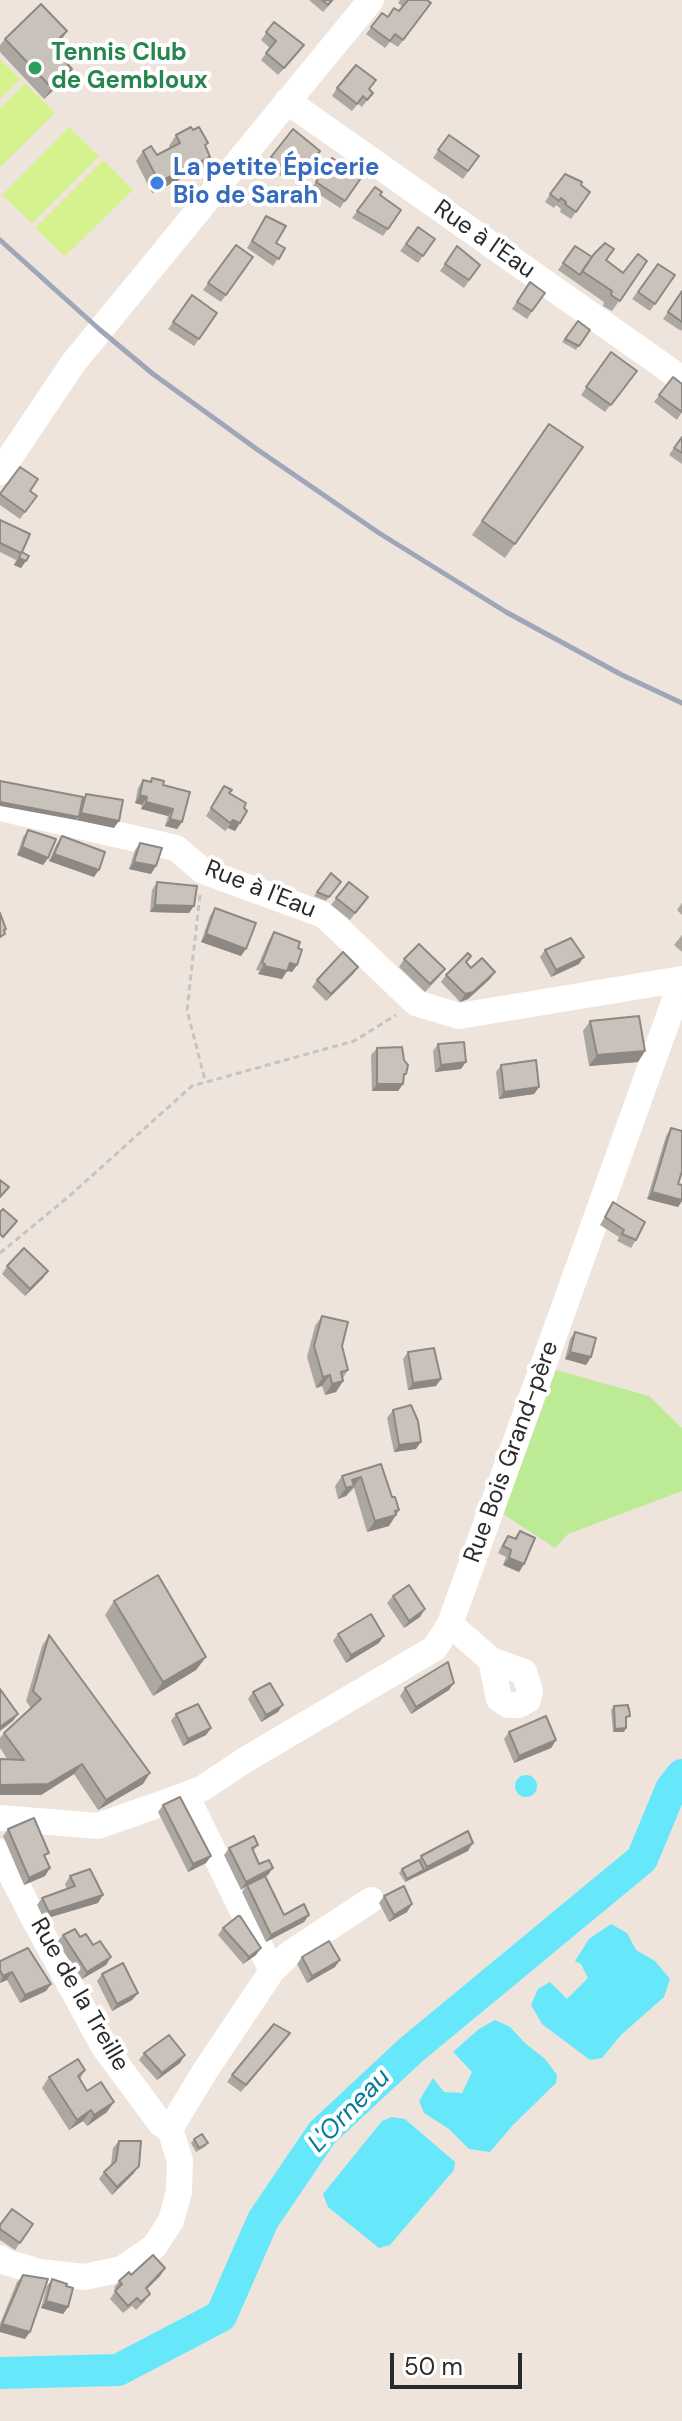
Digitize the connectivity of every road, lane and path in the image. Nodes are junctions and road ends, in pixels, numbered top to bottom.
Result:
1 (371, 0) edge
2 (287, 101) junction
3 (682, 379) edge
4 (0, 472) edge
5 (0, 808) edge
6 (203, 871) junction
7 (682, 980) edge
8 (416, 1003) junction
9 (206, 1082) junction
10 (0, 1253) edge
11 (450, 1624) junction
12 (491, 1660) dead end
13 (186, 1795) junction
14 (0, 1818) edge
15 (0, 1852) edge
16 (371, 1900) dead end
17 (272, 1971) junction
18 (170, 2129) junction
19 (0, 2258) edge

1 - 2 street
2 - 3 street, Rue à l'Eau
2 - 4 street
5 - 6 street, Rue à l'Eau
6 - 8 street, Rue à l'Eau
6 - 9 path
7 - 8 street, Rue à l'Eau
7 - 11 street, Rue Bois Grand-père
8 - 9 path
9 - 10 path
11 - 12 street
11 - 13 street, Rue Bois Grand-père
13 - 14 street, Rue Bois Grand-père
13 - 17 street
15 - 18 street, Rue de la Treille
16 - 17 street
17 - 18 street
18 - 19 street

